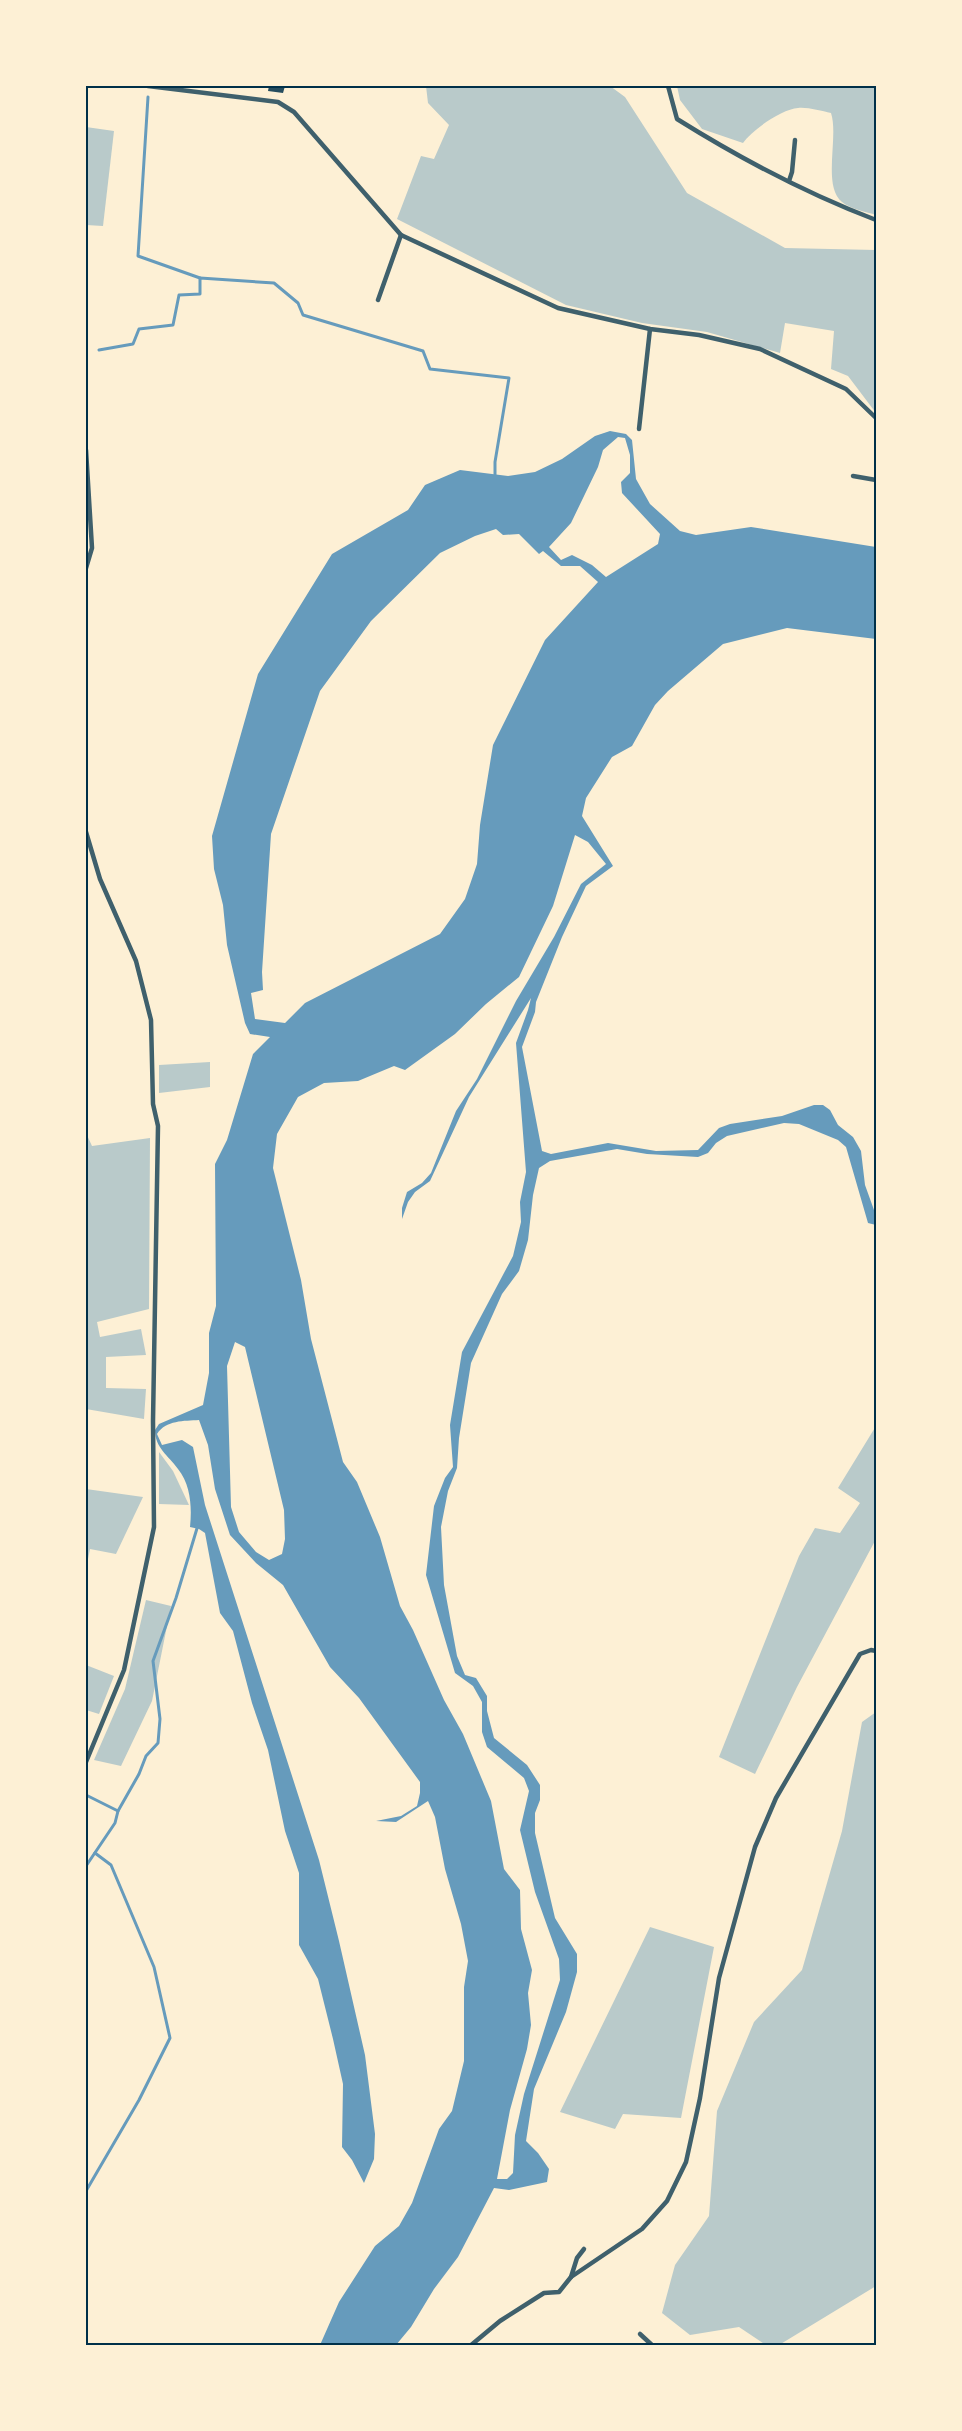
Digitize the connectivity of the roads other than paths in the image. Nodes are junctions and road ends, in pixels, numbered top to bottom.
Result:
1 (148, 86) edge
2 (668, 86) edge
3 (795, 140) dead end
4 (789, 181) junction
5 (876, 220) edge
6 (401, 235) junction
7 (378, 300) dead end
8 (650, 329) junction
9 (876, 418) edge
10 (639, 429) dead end
11 (86, 450) edge
12 (853, 476) dead end
13 (876, 480) edge
14 (86, 568) edge
15 (86, 832) edge
16 (876, 1651) edge
17 (86, 1762) edge
18 (584, 2249) dead end
19 (571, 2277) junction
20 (640, 2334) dead end
21 (470, 2346) edge
22 (653, 2346) edge

1 - 6 street
2 - 4 street
3 - 4 street
4 - 5 street
6 - 7 street
6 - 8 street
8 - 9 street
8 - 10 street
11 - 14 street
12 - 13 street
15 - 17 street
16 - 19 street
18 - 19 street
19 - 21 street
20 - 22 street

